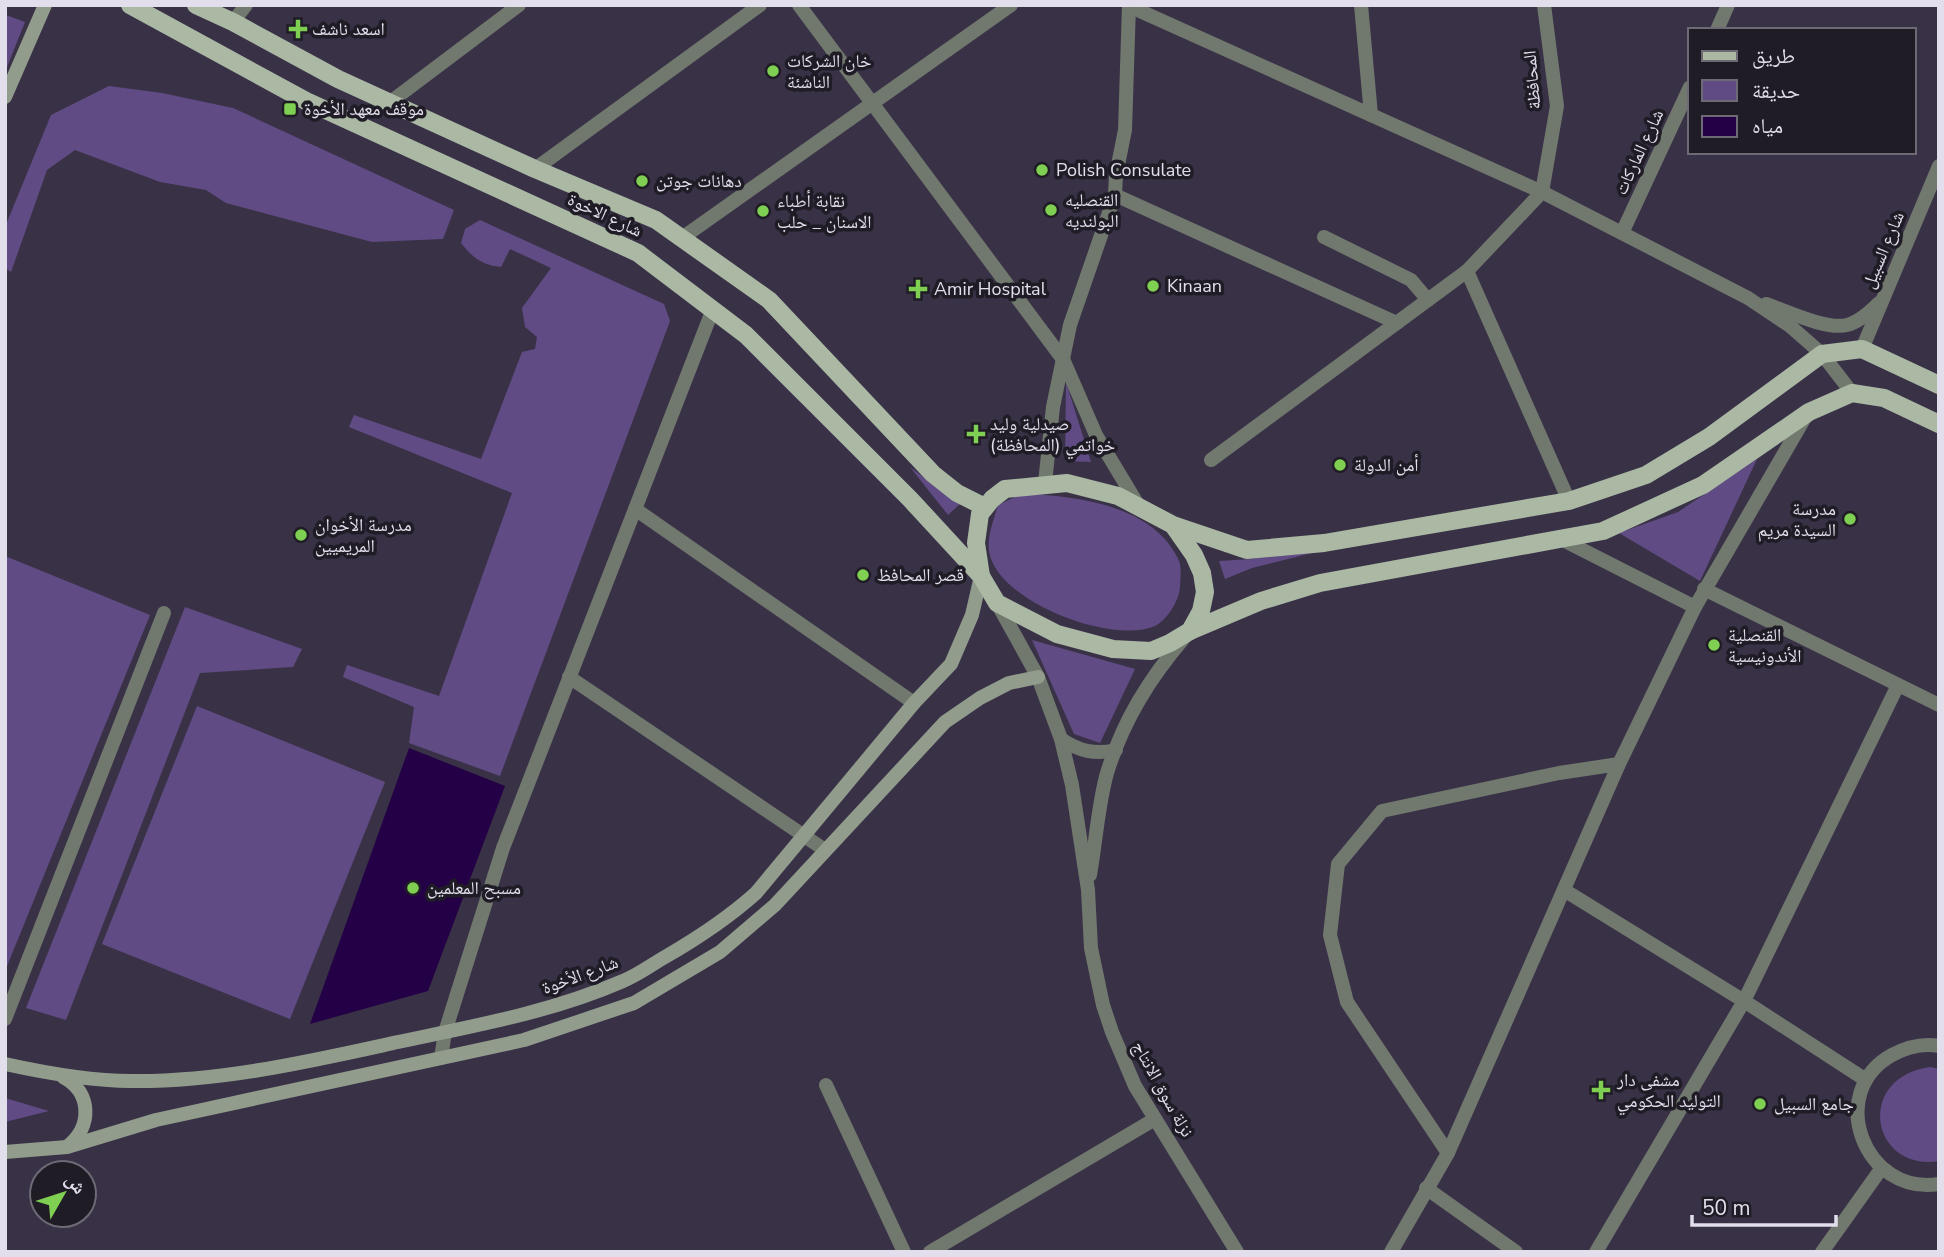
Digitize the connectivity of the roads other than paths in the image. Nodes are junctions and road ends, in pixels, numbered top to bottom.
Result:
1 (45, 5) edge
2 (130, 5) edge
3 (195, 5) edge
4 (246, 5) edge
5 (519, 5) edge
6 (760, 5) edge
7 (799, 5) edge
8 (1011, 5) edge
9 (1361, 5) edge
10 (1544, 5) edge
11 (1728, 5) edge
12 (1129, 6) edge
13 (233, 22) junction
14 (1718, 28) edge
15 (1688, 91) edge
16 (5, 97) edge
17 (389, 103) junction
18 (872, 104) junction
19 (1371, 115) junction
20 (1939, 166) edge
21 (535, 169) junction
22 (1542, 192) junction
23 (1115, 195) junction
24 (1622, 233) junction
25 (1324, 237) dead end
26 (682, 239) junction
27 (1467, 271) junction
28 (1748, 298) junction
29 (1429, 300) junction
30 (1882, 301) junction
31 (713, 309) junction
32 (1397, 323) junction
33 (1862, 349) junction
34 (1822, 354) junction
35 (1062, 358) junction
36 (1939, 385) edge
37 (1852, 393) junction
38 (1808, 412) junction
39 (1939, 424) edge
40 (1211, 460) dead end
41 (1045, 483) junction
42 (1569, 500) junction
43 (985, 507) junction
44 (1140, 508) junction
45 (635, 509) junction
46 (1173, 525) junction
47 (1563, 540) junction
48 (981, 576) junction
49 (1704, 589) junction
50 (997, 603) junction
51 (1695, 607) junction
52 (164, 613) dead end
53 (1190, 631) junction
54 (569, 677) junction
55 (1038, 677) junction
56 (1898, 685) junction
57 (914, 703) junction
58 (1939, 705) edge
59 (1061, 739) junction
60 (1116, 750) junction
61 (1619, 764) junction
62 (803, 836) junction
63 (825, 850) junction
64 (1088, 890) junction
65 (1564, 890) junction
66 (1744, 1001) junction
67 (5, 1019) edge
68 (445, 1032) junction
69 (1939, 1046) edge
70 (441, 1058) junction
71 (5, 1064) edge
72 (60, 1075) junction
73 (1866, 1080) junction
74 (826, 1085) dead end
75 (1154, 1119) junction
76 (66, 1147) junction
77 (1448, 1153) junction
78 (7, 1155) edge
79 (1881, 1168) junction
80 (1939, 1184) edge
81 (1426, 1188) junction
82 (904, 1252) edge
83 (930, 1252) edge
84 (1237, 1252) edge
85 (1391, 1252) edge
86 (1516, 1252) edge
87 (1596, 1252) edge
88 (1822, 1252) edge

1 - 16 main road
2 - 31 main road, شارع الاخوة
3 - 13 main road
4 - 13 street
5 - 17 street
6 - 21 street
7 - 18 street
8 - 18 street
9 - 19 street
10 - 22 street, المحافظة
11 - 14 street
12 - 19 street
12 - 23 street
13 - 17 main road
15 - 24 street, شارع الماركات
17 - 21 main road
18 - 26 street
18 - 35 street
19 - 22 street
20 - 30 street, شارع السبيل
21 - 26 main road
22 - 24 street
22 - 27 street
23 - 32 street
23 - 35 street
24 - 28 street
25 - 29 street
26 - 43 main road
27 - 29 street
27 - 42 street
28 - 30 street
28 - 34 street
29 - 32 street
30 - 33 street, شارع السبيل
31 - 45 street
31 - 48 main road, شارع الاخوة
32 - 40 street
33 - 34 main road
33 - 36 main road
34 - 37 street
34 - 42 main road
35 - 41 street
35 - 44 street
37 - 38 main road
37 - 39 main road
38 - 47 main road
38 - 49 street
41 - 43 main road
41 - 44 main road
42 - 46 main road
43 - 48 main road
44 - 46 main road
45 - 54 street
45 - 57 street
46 - 53 main road
47 - 51 street
47 - 53 main road
48 - 50 main road
48 - 57 main road, شارع الأخوة
49 - 51 street
49 - 56 street
50 - 53 main road
50 - 55 street
51 - 61 street
52 - 67 street
53 - 60 street
54 - 62 street
54 - 68 street
55 - 59 street
55 - 63 main road
56 - 58 street
56 - 66 street
57 - 62 main road, شارع الأخوة
59 - 60 street
59 - 64 street
60 - 64 street
61 - 65 street
61 - 77 street
62 - 63 street
62 - 68 main road, شارع الأخوة
63 - 70 main road
64 - 75 street, نزلة سوق الانتاج
65 - 66 street
65 - 77 street
66 - 73 street
66 - 87 street
68 - 70 street
68 - 72 main road, شارع الأخوة
69 - 73 street
70 - 76 main road
71 - 72 main road, شارع الأخوة
72 - 76 main road
73 - 79 street
74 - 82 street
75 - 83 street
75 - 84 street, نزلة سوق الانتاج
76 - 78 main road
77 - 81 street
79 - 80 street
79 - 88 street
81 - 85 street
81 - 86 street

